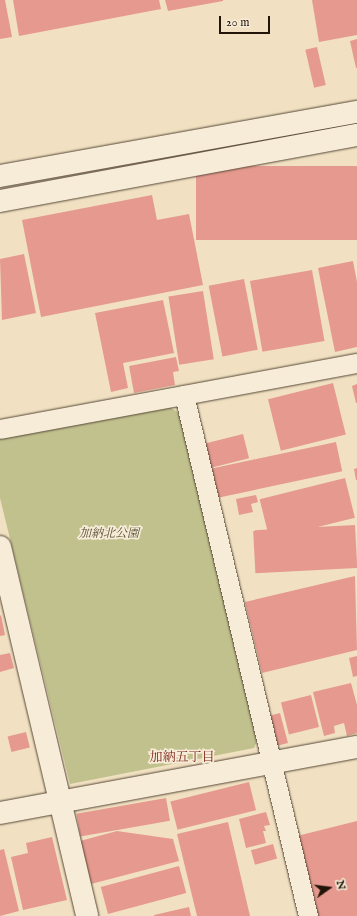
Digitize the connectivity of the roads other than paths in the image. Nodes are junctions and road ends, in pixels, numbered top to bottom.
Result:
1 (357, 112) edge
2 (357, 135) edge
3 (0, 176) edge
4 (0, 200) edge
5 (357, 363) edge
6 (184, 395) junction
7 (0, 429) edge
8 (0, 548) edge
9 (357, 747) edge
10 (272, 762) junction
11 (60, 803) junction
12 (0, 813) edge
13 (87, 916) edge
14 (308, 916) edge

1 - 3 street
2 - 4 street
5 - 6 street
6 - 7 street
6 - 10 street
8 - 11 street
9 - 10 street
10 - 11 street
10 - 14 street
11 - 12 street
11 - 13 street

